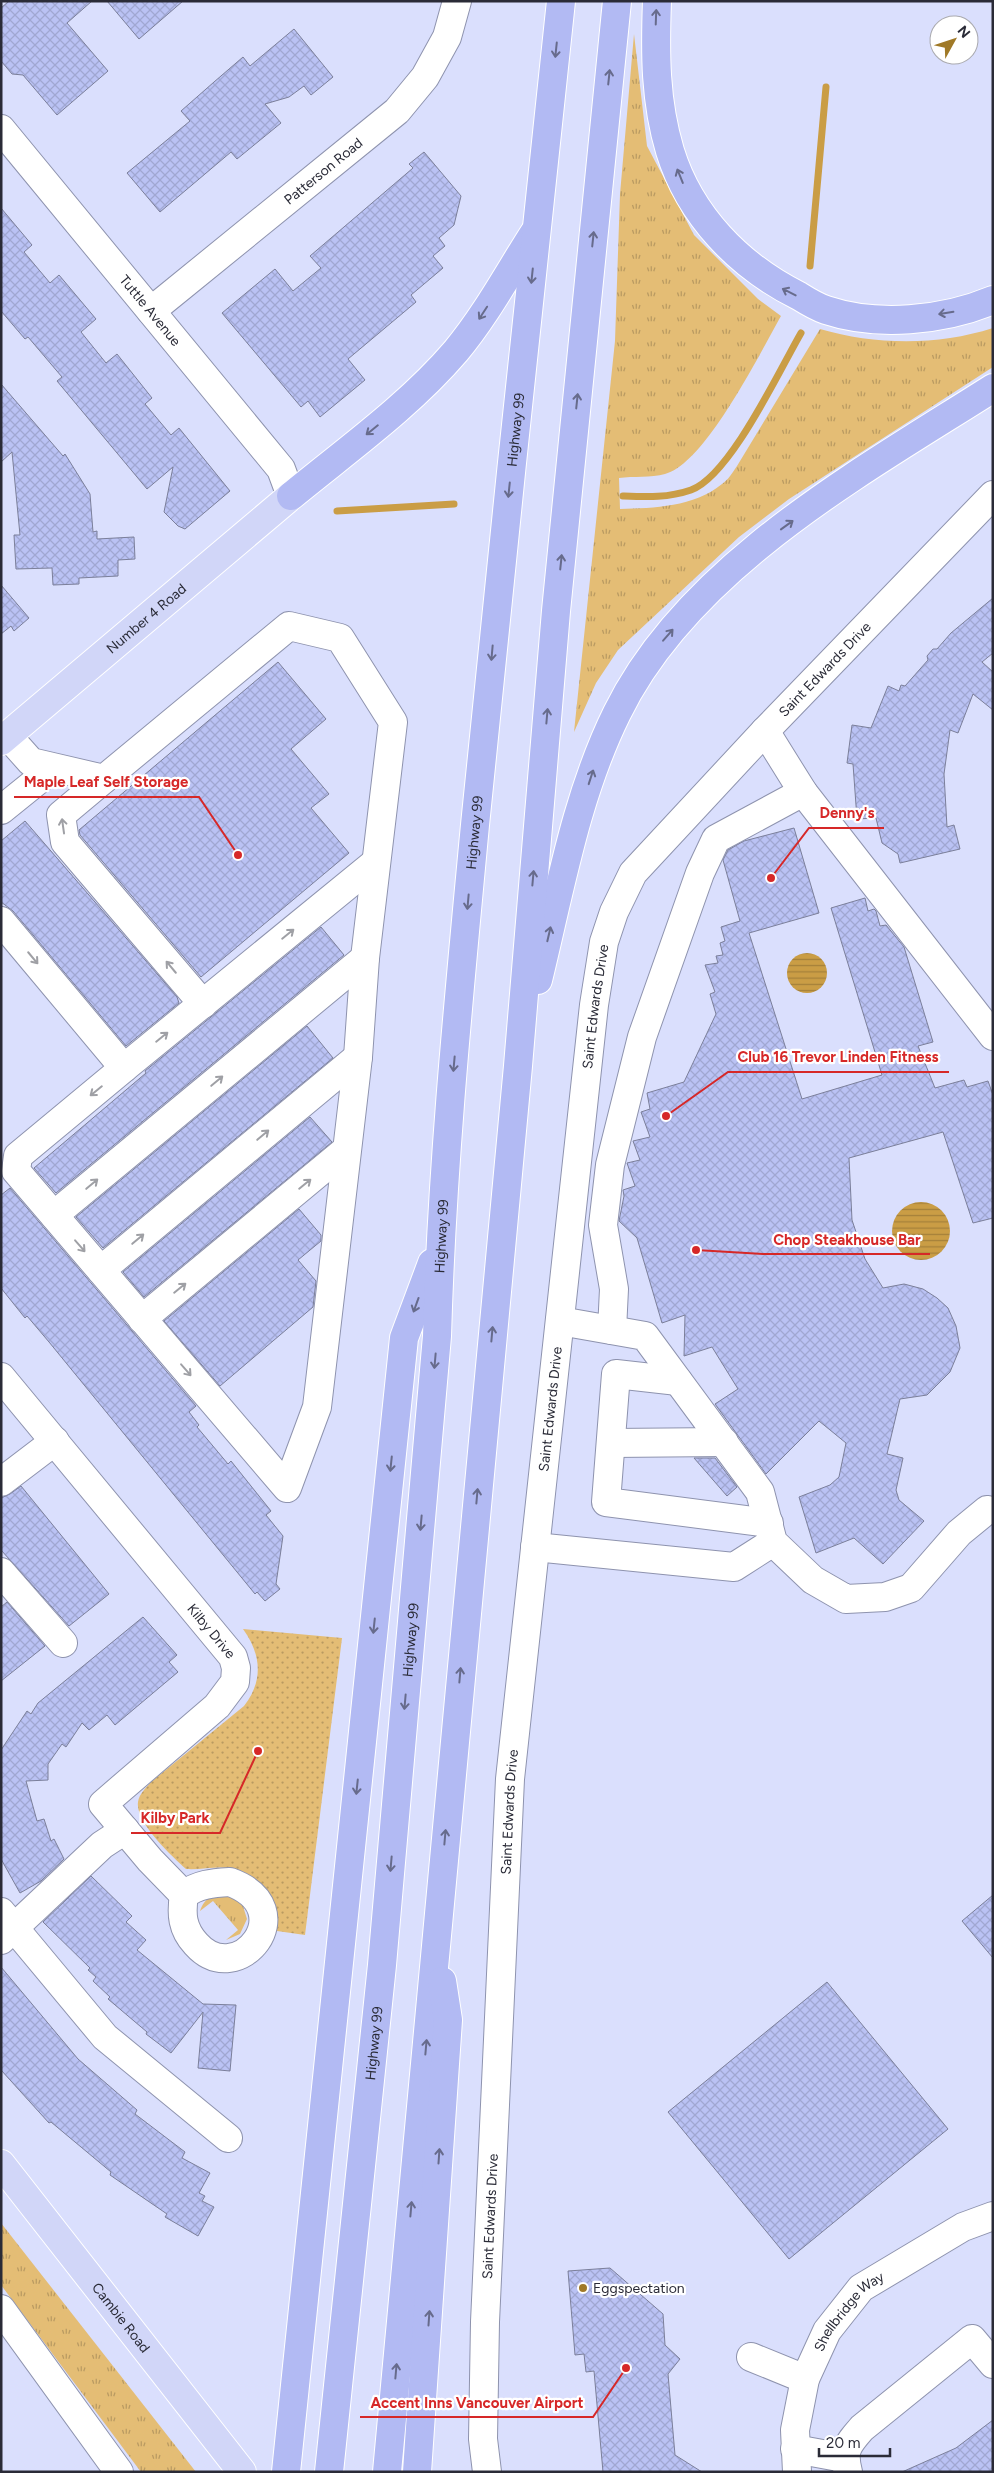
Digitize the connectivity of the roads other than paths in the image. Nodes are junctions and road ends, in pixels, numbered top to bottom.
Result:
1 (457, 1) edge
2 (561, 1) edge
3 (617, 1) edge
4 (657, 1) edge
5 (1, 129) edge
6 (537, 227) junction
7 (993, 300) edge
8 (152, 311) junction
9 (993, 388) edge
10 (993, 495) edge
11 (291, 496) junction
12 (765, 731) junction
13 (4, 738) edge
14 (53, 768) junction
15 (104, 779) junction
16 (803, 792) junction
17 (1, 810) edge
18 (376, 862) junction
19 (1, 921) edge
20 (365, 958) junction
21 (203, 1004) junction
22 (993, 1036) edge
23 (358, 1057) junction
24 (518, 1066) junction
25 (124, 1068) junction
26 (346, 1150) junction
27 (54, 1216) junction
28 (440, 1242) junction
29 (101, 1270) junction
30 (142, 1318) junction
31 (560, 1321) junction
32 (612, 1330) junction
33 (1, 1377) edge
34 (678, 1381) junction
35 (55, 1441) junction
36 (724, 1442) junction
37 (611, 1443) junction
38 (1, 1482) edge
39 (987, 1510) dead end
40 (771, 1533) junction
41 (536, 1547) junction
42 (3, 1580) edge
43 (62, 1643) dead end
44 (125, 1830) junction
45 (184, 1895) dead end
46 (6, 1927) edge
47 (436, 1938) junction
48 (228, 2138) dead end
49 (1, 2164) edge
50 (993, 2216) edge
51 (1, 2309) edge
52 (750, 2357) dead end
53 (993, 2364) edge
54 (805, 2379) junction
55 (796, 2460) edge
56 (846, 2465) edge
57 (119, 2472) edge
58 (242, 2472) edge
59 (286, 2472) edge
60 (329, 2472) edge
61 (387, 2472) edge
62 (417, 2472) edge
63 (487, 2472) edge

1 - 8 street, Patterson Road
2 -> 6 highway, Highway 99
24 -> 3 highway
7 -> 4 highway
5 - 8 street, Tuttle Avenue
6 -> 11 highway
6 -> 28 highway, Highway 99
8 - 11 street, Tuttle Avenue
24 -> 9 highway
10 - 12 street, Saint Edwards Drive
11 - 13 main road, Number 4 Road
12 - 16 street
12 - 31 street, Saint Edwards Drive
13 - 14 street
14 - 15 street
14 - 17 street
15 - 18 street
21 -> 15 street
16 - 22 street
16 - 32 street
18 - 20 street
21 -> 18 street
19 -> 25 street
20 - 23 street
27 -> 20 street
25 -> 21 street
23 - 26 street
29 -> 23 street
47 -> 24 highway
25 -> 27 street
30 -> 26 street
30 -> 26 street
27 -> 29 street
28 -> 59 highway
28 -> 60 highway, Highway 99
29 - 30 street
31 - 32 street
31 - 41 street, Saint Edwards Drive
32 - 34 street
33 - 35 street, Kilby Drive
34 - 36 street
34 - 37 street
35 - 38 street
35 - 44 street, Kilby Drive
36 - 37 street
36 - 40 street
37 - 40 street
39 - 40 street
40 - 41 street
41 - 63 street, Saint Edwards Drive
42 - 43 street
44 - 45 street, Kilby Drive
44 - 46 street
46 - 48 street
61 -> 47 highway
62 -> 47 highway
49 - 58 main road, Cambie Road
50 - 54 street, Shellbridge Way
51 - 57 street
52 - 54 street
53 - 56 street
54 - 55 street, Shellbridge Way
55 - 56 street

